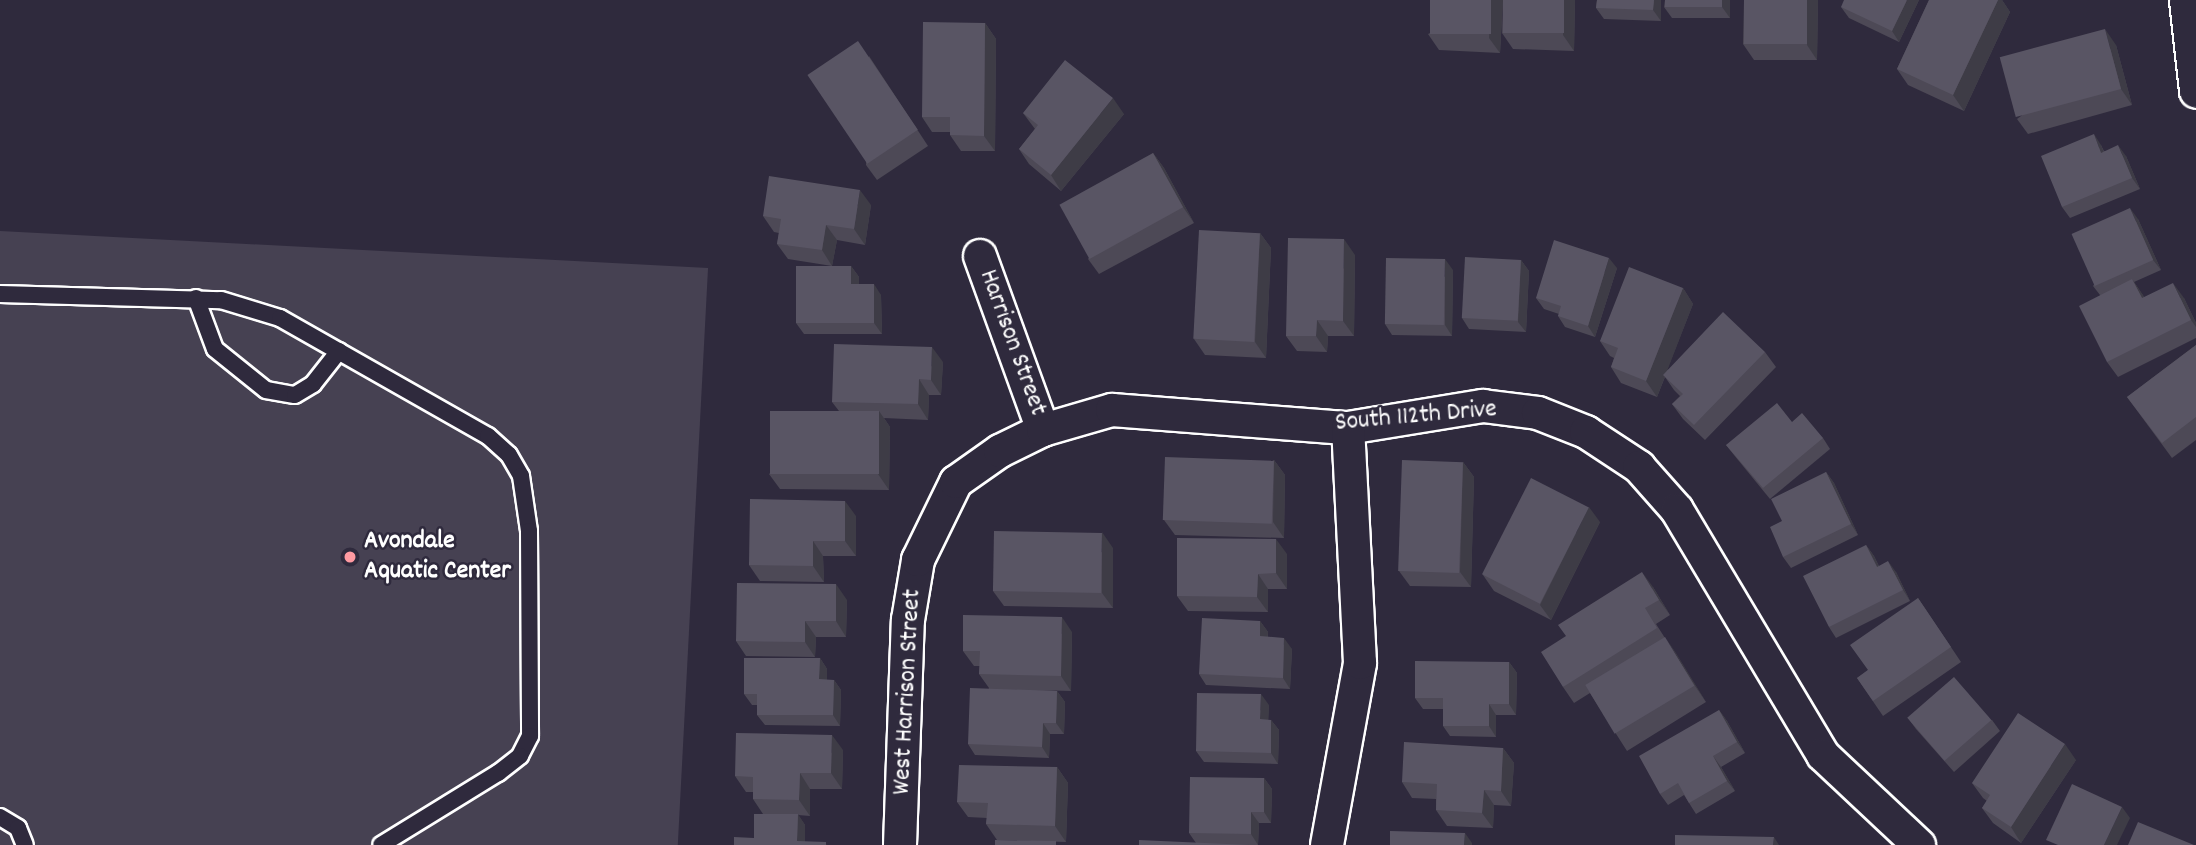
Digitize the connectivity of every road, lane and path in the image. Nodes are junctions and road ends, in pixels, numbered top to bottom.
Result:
1 (2186, 0) edge
2 (2196, 91) edge
3 (980, 256) dead end
4 (0, 294) edge
5 (196, 298) junction
6 (340, 351) junction
7 (1348, 428) junction
8 (1043, 430) junction
9 (0, 817) edge
10 (1913, 844) edge
11 (24, 845) edge
12 (381, 845) edge
13 (900, 845) edge
14 (1328, 845) edge

1 - 2 street
3 - 8 street, Harrison Street
4 - 5 lane
5 - 6 lane
5 - 6 lane
6 - 12 lane
7 - 8 street, South 112th Drive
7 - 10 street, South 112th Drive
7 - 14 street
8 - 13 street, West Harrison Street
9 - 11 lane

